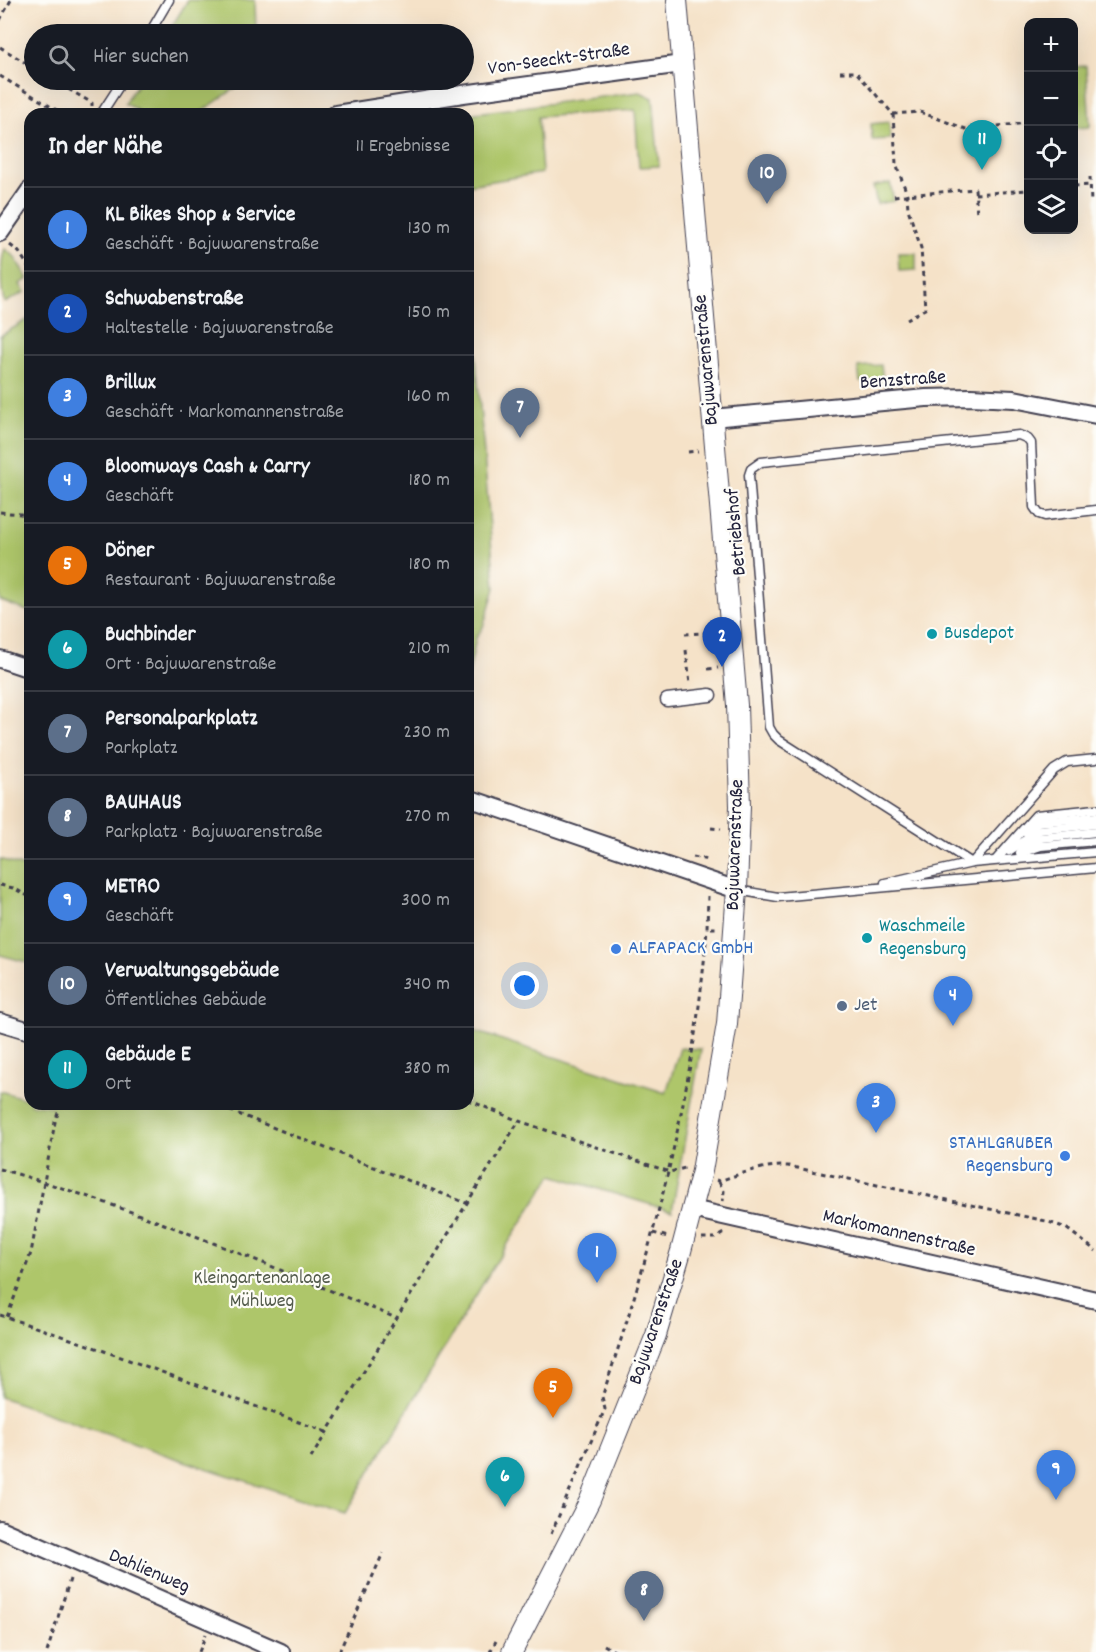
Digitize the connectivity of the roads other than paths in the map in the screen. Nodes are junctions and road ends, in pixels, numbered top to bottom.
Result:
1 (169, 0) edge
2 (677, 0) edge
3 (155, 24) edge
4 (682, 64) junction
5 (117, 90) edge
6 (105, 108) edge
7 (374, 108) edge
8 (24, 201) edge
9 (3, 238) edge
10 (1096, 415) edge
11 (712, 418) junction
12 (1096, 510) edge
13 (0, 659) edge
14 (24, 667) edge
15 (710, 695) dead end
16 (667, 699) dead end
17 (1096, 759) edge
18 (474, 800) edge
19 (1096, 810) edge
20 (1096, 817) edge
21 (1096, 824) edge
22 (1096, 832) edge
23 (1096, 841) edge
24 (1096, 852) edge
25 (996, 860) junction
26 (972, 863) junction
27 (1096, 868) edge
28 (736, 890) junction
29 (853, 890) junction
30 (0, 1022) edge
31 (24, 1029) edge
32 (692, 1209) junction
33 (1096, 1300) edge
34 (0, 1529) edge
35 (281, 1652) edge
36 (512, 1652) edge

1 - 3 lane
2 - 4 street, Bajuwarenstraße
4 - 7 street, Von-Seeckt-Straße
4 - 11 street, Bajuwarenstraße
5 - 6 lane
8 - 9 street
10 - 11 street, Benzstraße
11 - 28 street, Bajuwarenstraße
12 - 26 lane, Betriebshof
13 - 14 street
15 - 16 street
17 - 26 lane
18 - 28 street
19 - 25 lane
20 - 25 lane
21 - 25 lane
22 - 25 lane
23 - 25 lane
24 - 25 lane
25 - 26 lane
26 - 29 lane
27 - 29 lane
28 - 29 lane
28 - 32 street, Bajuwarenstraße
30 - 31 street
32 - 33 street, Markomannenstraße
32 - 36 street, Bajuwarenstraße
34 - 35 street, Dahlienweg

